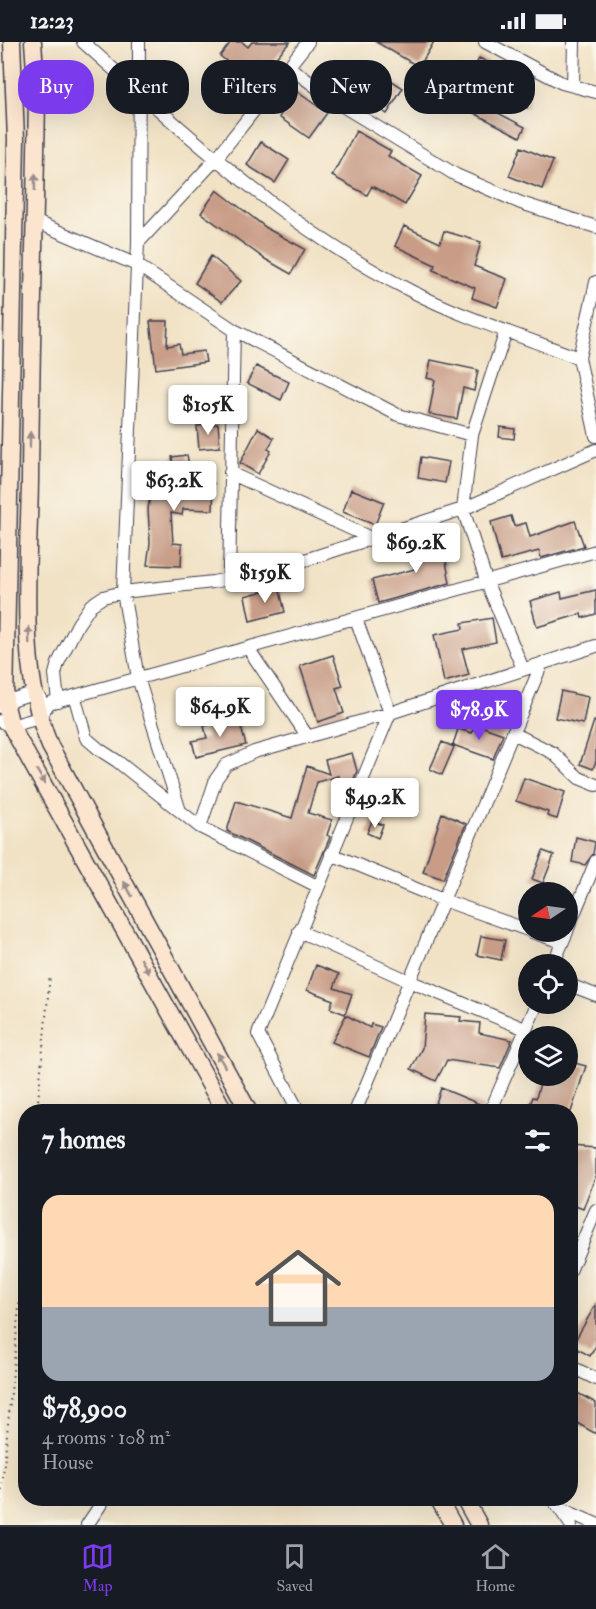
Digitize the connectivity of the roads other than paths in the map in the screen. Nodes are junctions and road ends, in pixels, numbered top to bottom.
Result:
1 (12, 42) edge
2 (33, 42) edge
3 (83, 42) edge
4 (139, 42) edge
5 (308, 42) edge
6 (485, 42) edge
7 (574, 42) edge
8 (139, 60) edge
9 (294, 60) edge
10 (106, 63) edge
11 (298, 74) edge
12 (573, 86) junction
13 (596, 92) edge
14 (140, 114) edge
15 (164, 114) edge
16 (252, 114) edge
17 (215, 160) junction
18 (34, 221) junction
19 (596, 227) edge
20 (138, 243) junction
21 (137, 265) junction
22 (596, 282) edge
23 (6, 327) edge
24 (234, 330) junction
25 (506, 331) junction
26 (579, 358) junction
27 (596, 387) edge
28 (5, 388) edge
29 (586, 397) junction
30 (472, 435) junction
31 (596, 436) edge
32 (596, 450) edge
33 (230, 473) junction
34 (463, 510) junction
35 (373, 539) junction
36 (596, 551) edge
37 (3, 566) edge
38 (229, 579) junction
39 (487, 583) junction
40 (123, 592) junction
41 (356, 619) junction
42 (596, 646) edge
43 (248, 648) junction
44 (542, 663) junction
45 (523, 669) junction
46 (138, 678) junction
47 (33, 693) junction
48 (75, 698) junction
49 (53, 702) junction
50 (2, 705) edge
51 (390, 713) junction
52 (39, 718) junction
53 (6, 724) edge
54 (513, 733) junction
55 (308, 737) junction
56 (596, 785) edge
57 (180, 811) junction
58 (200, 827) junction
59 (331, 854) junction
60 (596, 861) edge
61 (317, 886) junction
62 (443, 900) junction
63 (578, 904) edge
64 (518, 927) edge
65 (299, 931) junction
66 (409, 981) junction
67 (578, 989) edge
68 (596, 996) edge
69 (518, 1026) edge
70 (518, 1046) edge
71 (220, 1104) edge
72 (245, 1104) edge
73 (295, 1104) edge
74 (359, 1104) edge
75 (493, 1104) edge
76 (596, 1210) edge
77 (593, 1229) edge
78 (578, 1256) edge
79 (578, 1370) edge
80 (596, 1379) edge
81 (100, 1506) edge
82 (443, 1506) edge
83 (465, 1506) edge
84 (470, 1506) edge
85 (558, 1506) edge
86 (562, 1506) edge
87 (596, 1524) edge
88 (87, 1525) edge
89 (455, 1525) edge
90 (479, 1525) edge
91 (571, 1525) edge

1 - 23 main road
18 -> 2 main road
3 - 10 street
4 - 8 street
5 - 9 street
6 - 12 street
7 - 12 street
11 - 19 street
12 - 13 street
14 - 20 street
15 - 17 street
16 - 17 street
17 - 20 street
17 - 25 street
18 - 21 street
47 -> 18 main road
20 - 21 street
21 - 24 street
21 - 40 street
22 - 26 street
23 - 28 main road
24 - 30 street
24 - 33 street
25 - 26 street
25 - 30 street
26 - 29 street
27 - 29 street
28 - 37 main road
29 - 31 street
30 - 34 street
32 - 34 street
33 - 35 street
33 - 38 street
34 - 35 street
34 - 39 street
35 - 38 street
36 - 39 street
37 - 50 main road
38 - 40 street
39 - 41 street
39 - 45 street
40 - 46 street
40 - 49 street
41 - 43 street
41 - 51 street
42 - 44 street
43 - 46 street
43 - 55 street
44 - 45 street
44 - 54 street
45 - 51 street
46 - 48 street
46 - 57 street
47 - 49 street
47 - 50 street
47 - 52 main road
48 - 49 street
48 - 57 street
49 - 52 street
50 - 53 main road
51 - 55 street
51 - 59 street
52 - 53 street
72 -> 52 main road
53 -> 71 main road
54 - 56 street
54 - 62 street
55 - 58 street
57 - 58 street
58 - 61 street
59 - 61 street
59 - 62 street
60 - 63 street
61 - 65 street
62 - 64 street
62 - 66 street
65 - 66 street
65 - 73 street
66 - 69 street
66 - 74 street
67 - 68 street
70 - 75 street
76 - 77 street
77 - 78 street
79 - 80 street
81 - 88 street
82 - 89 main road
83 - 89 street
84 - 90 main road
85 - 91 street
86 - 87 street

